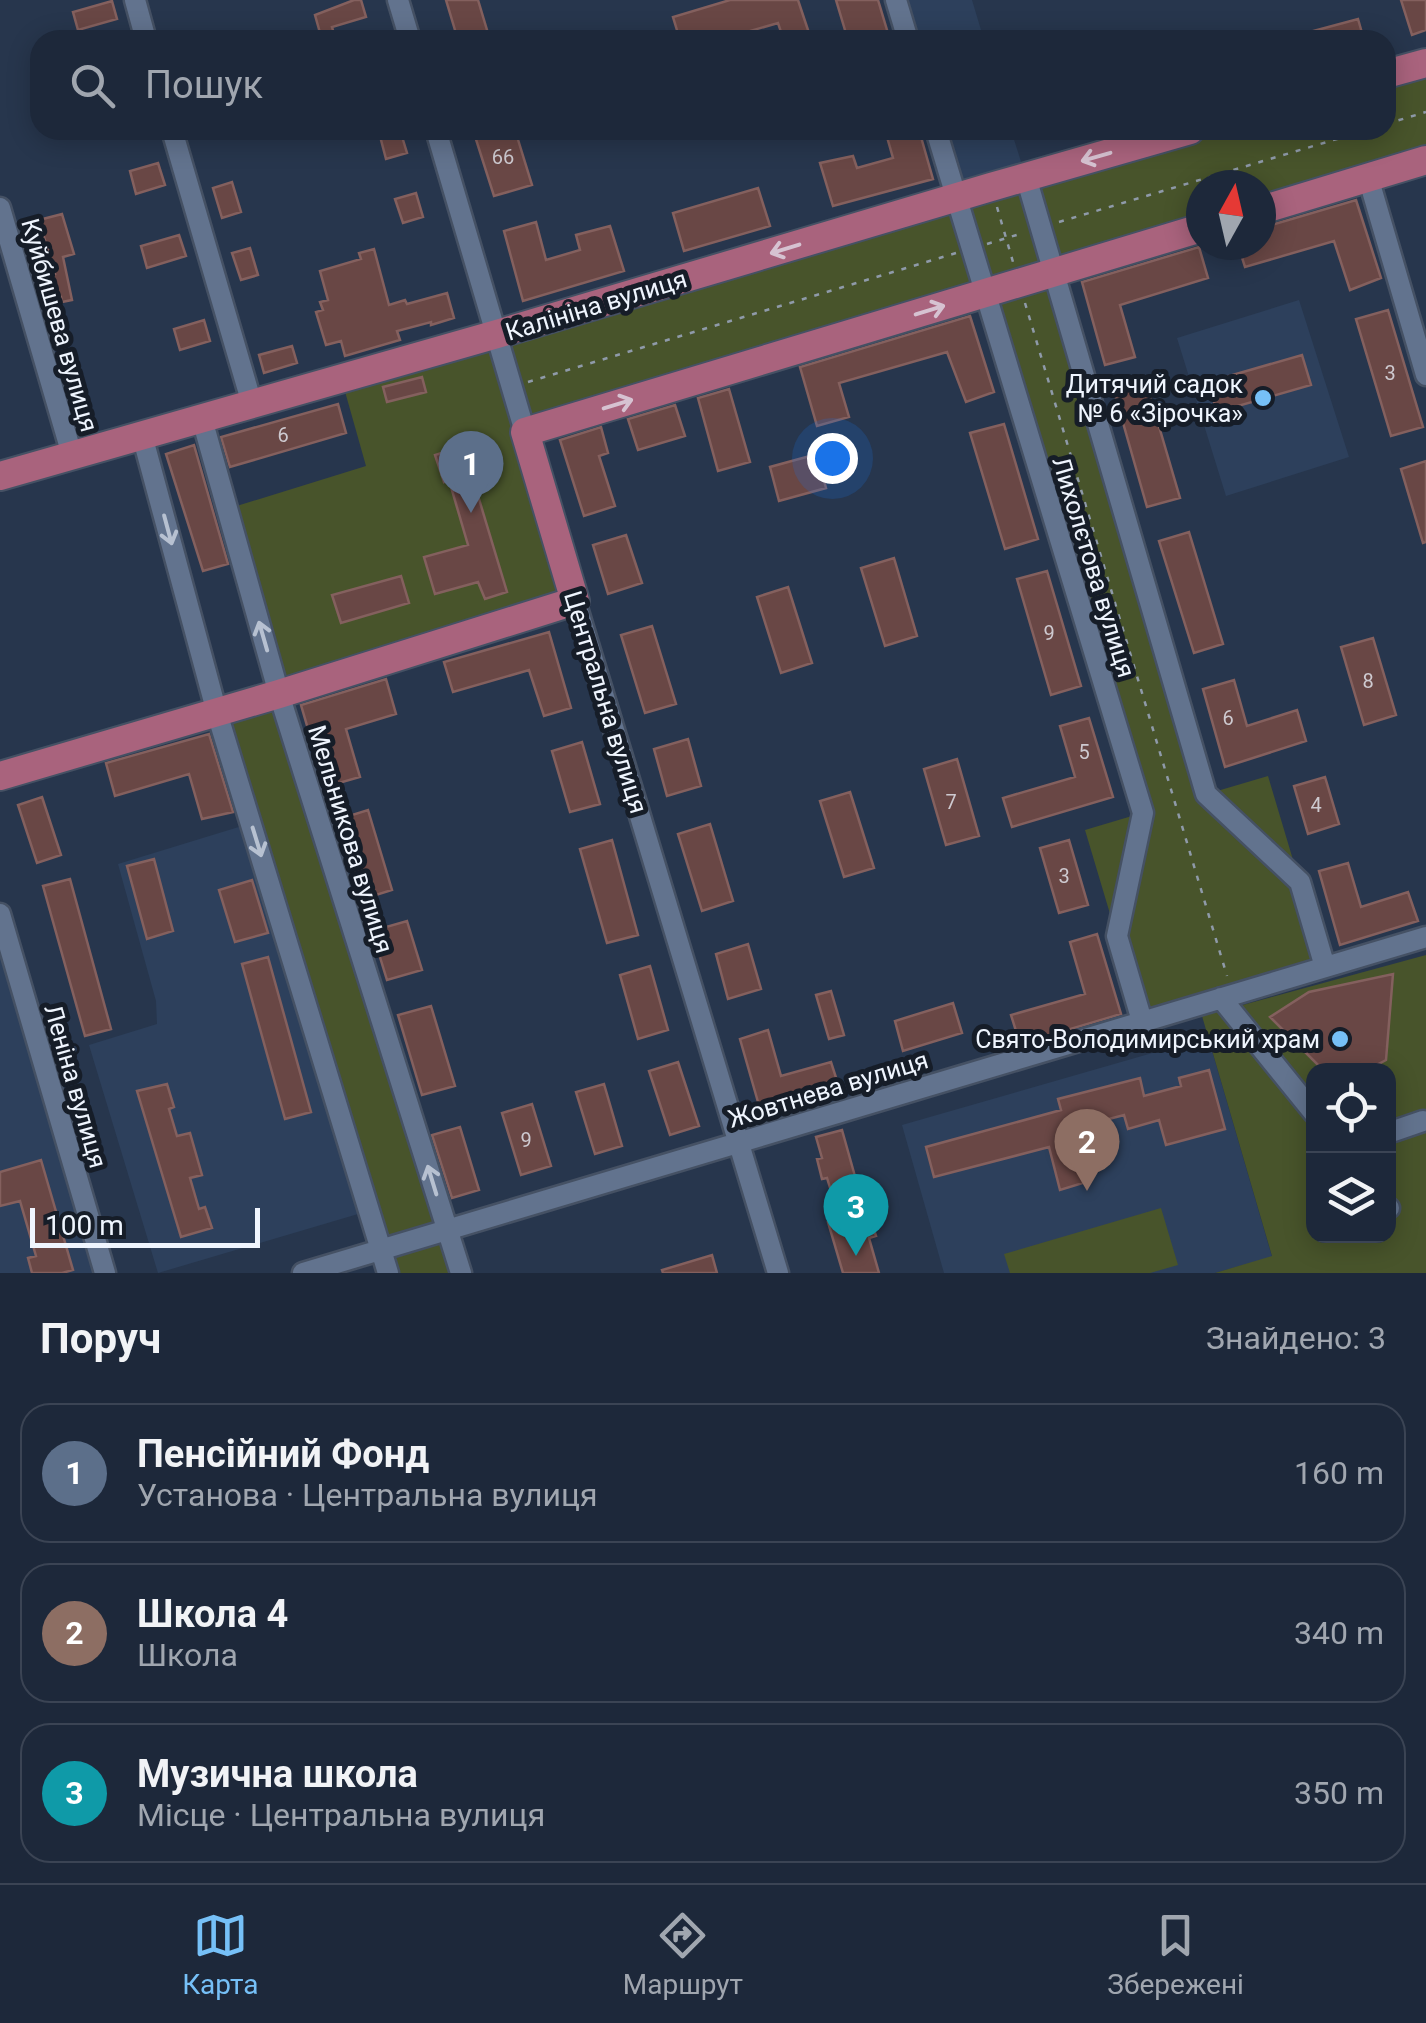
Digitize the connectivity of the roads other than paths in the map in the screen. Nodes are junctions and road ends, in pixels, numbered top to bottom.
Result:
1 (134, 0) edge
2 (398, 0) edge
3 (896, 0) edge
4 (143, 30) edge
5 (407, 30) edge
6 (905, 30) edge
7 (1426, 62) edge
8 (1396, 71) edge
9 (175, 140) edge
10 (439, 140) edge
11 (939, 140) edge
12 (1155, 140) edge
13 (1426, 160) edge
14 (1026, 177) junction
15 (1368, 177) junction
16 (957, 198) junction
17 (1276, 205) edge
18 (0, 208) edge
19 (1186, 232) edge
20 (1054, 272) junction
21 (985, 293) junction
22 (497, 334) junction
23 (1426, 375) edge
24 (252, 404) junction
25 (202, 419) junction
26 (525, 432) junction
27 (142, 436) junction
28 (72, 455) junction
29 (0, 476) edge
30 (575, 601) junction
31 (279, 694) junction
32 (217, 713) junction
33 (0, 776) edge
34 (0, 914) edge
35 (1426, 937) edge
36 (1325, 967) junction
37 (1227, 996) junction
38 (1142, 1021) junction
39 (1306, 1103) edge
40 (1423, 1121) dead end
41 (1396, 1130) edge
42 (738, 1142) junction
43 (448, 1228) junction
44 (381, 1249) junction
45 (105, 1273) edge
46 (303, 1273) edge
47 (388, 1273) edge
48 (461, 1273) edge
49 (778, 1273) edge

1 - 4 street
2 - 5 street
3 - 6 street
7 - 8 main road
9 - 24 street
10 - 22 street, Центральна вулиця
11 - 16 street, Лихолєтова вулиця
12 -> 14 main road, Калініна вулиця
13 - 15 main road
14 - 16 main road, Калініна вулиця
14 - 20 street, Лихолєтова вулиця
15 - 17 main road
15 - 23 street
16 - 21 street, Лихолєтова вулиця
16 -> 22 main road, Калініна вулиця
18 - 28 street, Куйбишева вулиця
19 - 20 main road
20 - 21 main road
20 - 36 street, Лихолєтова вулиця
26 -> 21 main road
21 - 38 street, Лихолєтова вулиця
22 - 24 main road, Калініна вулиця
22 - 26 street, Центральна вулиця
24 - 25 main road, Калініна вулиця
25 - 27 main road, Калініна вулиця
31 -> 25 street, Мельникова вулиця
26 - 30 main road, Центральна вулиця
27 - 28 main road, Калініна вулиця
27 -> 32 street
28 - 29 main road, Калініна вулиця
30 - 31 main road
30 - 42 street, Центральна вулиця
31 - 32 main road
43 -> 31 street, Мельникова вулиця
32 - 33 main road
32 -> 44 street
34 - 45 street, Леніна вулиця
35 - 36 street, Жовтнева вулиця
36 - 37 street, Жовтнева вулиця
37 - 38 street, Жовтнева вулиця
37 - 39 street
38 - 42 street, Жовтнева вулиця
40 - 41 street
42 - 43 street, Жовтнева вулиця
42 - 49 street, Центральна вулиця
43 - 44 street, Жовтнева вулиця
43 - 48 street, Мельникова вулиця
44 - 46 street, Жовтнева вулиця
44 - 47 street

